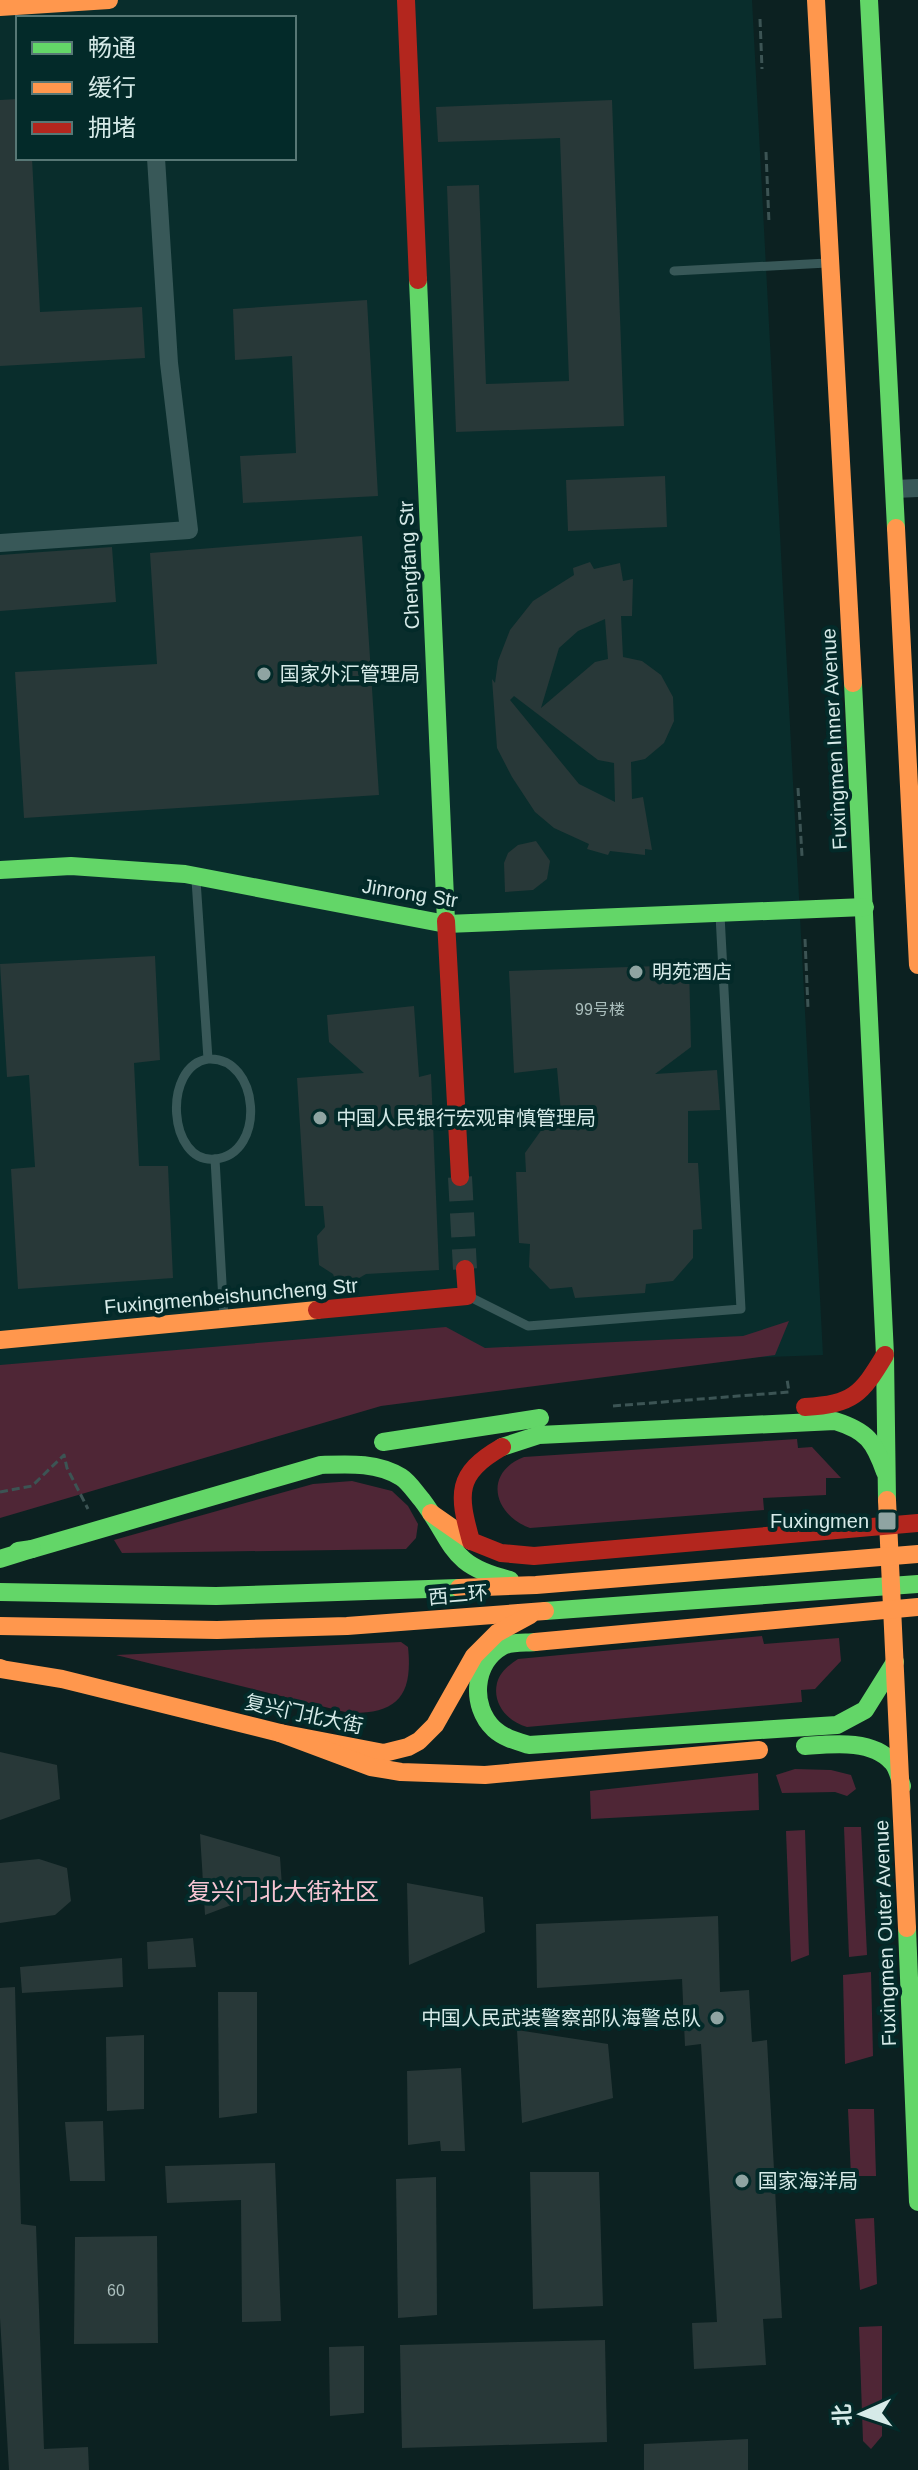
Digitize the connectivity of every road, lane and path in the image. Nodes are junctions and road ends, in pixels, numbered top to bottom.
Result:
1 (109, 0) edge
2 (406, 0) edge
3 (816, 0) edge
4 (869, 0) edge
5 (0, 7) edge
6 (760, 19) dead end
7 (762, 69) dead end
8 (766, 152) dead end
9 (156, 160) edge
10 (769, 223) dead end
11 (830, 263) junction
12 (674, 271) dead end
13 (918, 488) edge
14 (895, 489) junction
15 (0, 543) edge
16 (798, 788) dead end
17 (0, 855) edge
18 (802, 856) dead end
19 (0, 870) edge
20 (196, 876) junction
21 (865, 898) junction
22 (720, 912) junction
23 (446, 917) junction
24 (805, 939) dead end
25 (918, 965) edge
26 (808, 1008) dead end
27 (208, 1059) junction
28 (215, 1159) junction
29 (460, 1177) tunnel mouth
30 (465, 1269) tunnel mouth
31 (467, 1296) junction
32 (224, 1319) junction
33 (0, 1340) edge
34 (885, 1355) junction
35 (321, 1465) junction
36 (886, 1477) junction
37 (431, 1513) junction
38 (918, 1523) edge
39 (471, 1541) junction
40 (918, 1554) edge
41 (0, 1556) edge
42 (918, 1584) edge
43 (536, 1585) junction
44 (0, 1592) edge
45 (918, 1607) edge
46 (539, 1610) junction
47 (893, 1623) joint
48 (0, 1626) edge
49 (497, 1650) junction
50 (895, 1662) junction
51 (1, 1669) edge
52 (462, 1675) junction
53 (280, 1733) junction
54 (902, 1786) junction
55 (918, 2202) edge

1 - 5 main road
2 - 23 main road, Chengfang Str
3 - 11 main road, Fuxingmen Inner Avenue
4 - 14 main road
6 - 7 path
8 - 10 path
9 - 15 street
11 - 12 lane
11 - 21 main road, Fuxingmen Inner Avenue
13 - 14 street
14 - 25 main road
16 - 18 path
17 - 23 main road
19 - 20 main road, Jinrong Str
20 - 23 main road, Jinrong Str
20 - 27 lane
21 - 22 main road, Jinrong Str
21 - 23 main road
21 - 34 main road, Fuxingmen Inner Avenue
22 - 23 main road, Jinrong Str
22 - 31 lane
23 - 29 main road, Chengfang Str
24 - 26 path
27 - 28 lane
27 - 28 lane
28 - 32 lane
30 - 31 main road
31 - 32 main road, Fuxingmenbeishuncheng Str
32 - 33 main road, Fuxingmenbeishuncheng Str
34 - 35 main road
34 - 36 main road, Fuxingmen Inner Avenue
35 - 37 main road
35 - 41 main road
36 - 39 main road
36 - 47 main road, Fuxingmen Inner Avenue
37 - 39 main road
37 - 43 main road
38 - 39 main road
40 - 43 main road, 西二环
42 - 46 main road, 西二环
43 - 44 main road, 西二环
45 - 49 main road
46 - 48 main road, 西二环
46 - 52 main road, 复兴门北大街
47 - 50 main road, Fuxingmen Outer Avenue
49 - 50 main road
49 - 52 main road
50 - 54 main road, Fuxingmen Outer Avenue
51 - 53 main road, 复兴门北大街
52 - 53 main road, 复兴门北大街
53 - 54 main road
54 - 55 main road, Fuxingmen Outer Avenue

